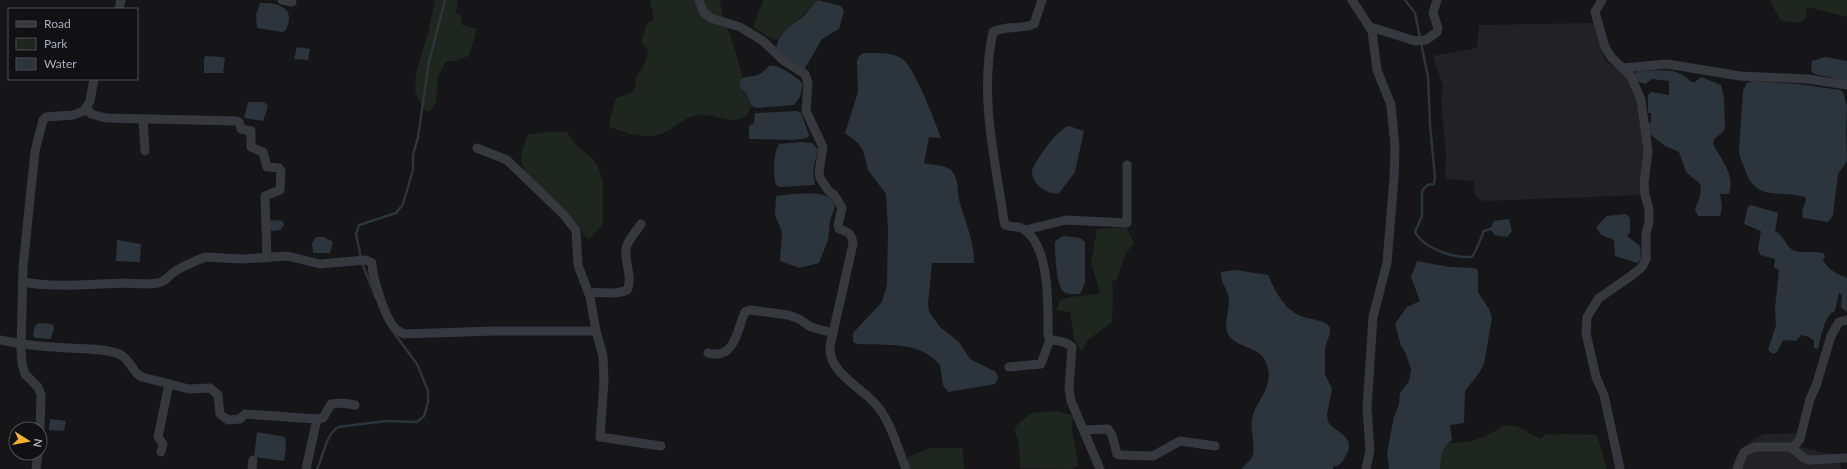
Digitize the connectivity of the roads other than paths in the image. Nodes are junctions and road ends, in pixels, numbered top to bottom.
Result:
1 (282, 0) edge
2 (699, 0) edge
3 (1042, 0) edge
4 (1352, 0) edge
5 (1437, 0) edge
6 (1602, 0) edge
7 (292, 2) dead end
8 (1371, 27) junction
9 (1623, 68) junction
10 (94, 80) edge
11 (1847, 85) edge
12 (87, 108) junction
13 (143, 119) junction
14 (477, 148) dead end
15 (145, 151) dead end
16 (1127, 165) dead end
17 (641, 224) dead end
18 (1025, 230) junction
19 (267, 258) junction
20 (23, 282) junction
21 (589, 293) junction
22 (1847, 320) edge
23 (596, 332) junction
24 (833, 333) junction
25 (1050, 339) junction
26 (0, 340) edge
27 (21, 345) junction
28 (708, 353) dead end
29 (1009, 367) dead end
30 (169, 384) junction
31 (355, 405) dead end
32 (317, 420) junction
33 (40, 421) edge
34 (1084, 430) junction
35 (662, 446) dead end
36 (1215, 446) dead end
37 (1793, 448) junction
38 (162, 452) dead end
39 (1847, 458) edge
40 (306, 469) edge
41 (906, 469) edge
42 (1100, 469) edge
43 (1366, 469) edge
44 (1620, 469) edge
45 (1737, 469) edge

1 - 7 street
2 - 24 street
3 - 18 street
4 - 8 street
5 - 8 street
6 - 9 street
8 - 43 street
9 - 11 street
9 - 44 street
10 - 12 street
12 - 13 street
12 - 20 street
13 - 15 street
13 - 19 street
14 - 21 street
16 - 18 street
17 - 21 street
18 - 25 street
19 - 20 street
19 - 23 street
20 - 27 street
21 - 23 street
22 - 37 street
23 - 35 street
24 - 28 street
24 - 41 street
25 - 29 street
25 - 34 street
26 - 27 street
27 - 30 street
27 - 33 street
30 - 32 street
30 - 38 street
31 - 32 street
32 - 40 street
34 - 36 street
34 - 42 street
37 - 39 street
37 - 45 street

